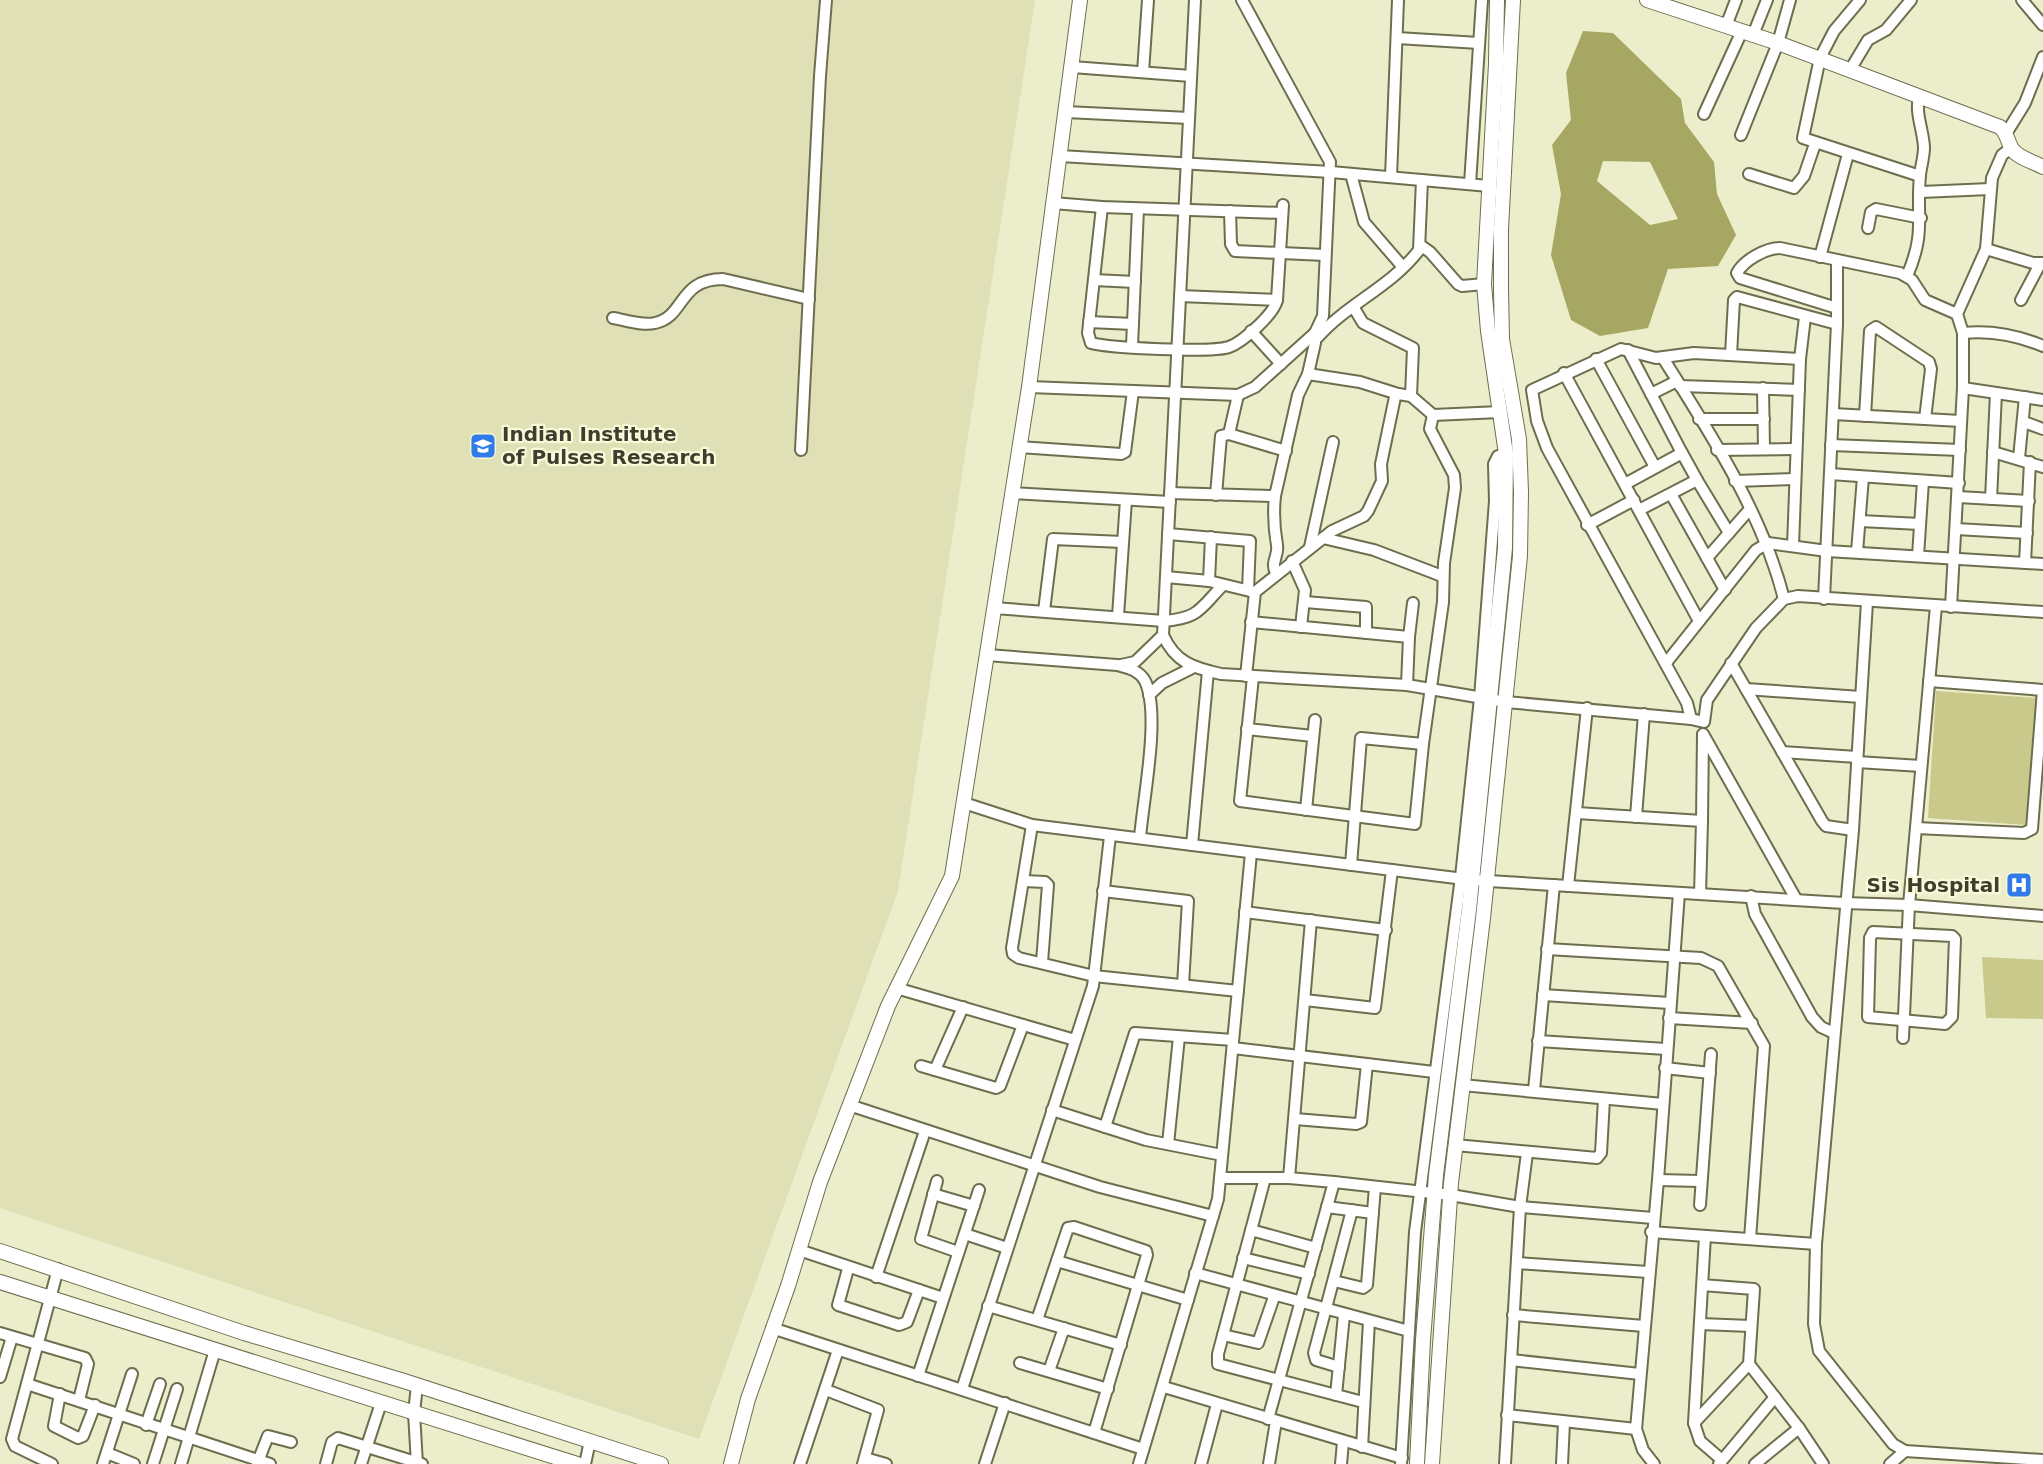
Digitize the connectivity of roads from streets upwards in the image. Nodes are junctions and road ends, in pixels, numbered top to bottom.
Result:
1 (826, 0) edge
2 (1080, 0) edge
3 (1148, 0) edge
4 (1195, 0) edge
5 (1242, 0) edge
6 (1398, 0) edge
7 (1482, 0) edge
8 (1497, 0) edge
9 (1513, 0) edge
10 (1647, 0) edge
11 (1736, 0) edge
12 (1767, 0) edge
13 (1790, 0) edge
14 (1860, 0) edge
15 (1911, 0) edge
16 (2022, 0) edge
17 (1675, 4) edge
18 (2043, 25) edge
19 (1726, 26) junction
20 (1748, 33) junction
21 (1397, 38) junction
22 (1479, 43) junction
23 (1778, 43) junction
24 (1820, 58) junction
25 (2043, 58) edge
26 (1072, 67) junction
27 (1850, 70) junction
28 (1143, 72) junction
29 (1191, 76) junction
30 (2040, 77) edge
31 (1919, 96) junction
32 (1066, 112) junction
33 (1704, 114) dead end
34 (1189, 118) junction
35 (2007, 132) junction
36 (1741, 135) dead end
37 (1815, 144) junction
38 (2011, 148) junction
39 (1848, 154) junction
40 (1060, 156) junction
41 (1187, 164) junction
42 (2043, 167) edge
43 (1331, 172) junction
44 (1351, 174) junction
45 (1749, 174) dead end
46 (1920, 176) junction
47 (1391, 177) junction
48 (1422, 180) junction
49 (1470, 184) junction
50 (1489, 186) junction
51 (1990, 189) junction
52 (1921, 192) junction
53 (1053, 203) junction
54 (1102, 207) junction
55 (1138, 209) junction
56 (1186, 209) junction
57 (1230, 211) junction
58 (1921, 218) junction
59 (1868, 228) dead end
60 (1420, 245) junction
61 (1986, 249) junction
62 (1280, 254) junction
63 (1325, 255) junction
64 (1821, 257) junction
65 (1837, 261) junction
66 (2041, 264) edge
67 (1402, 266) junction
68 (1906, 276) junction
69 (1094, 280) junction
70 (1135, 282) junction
71 (1484, 285) junction
72 (1180, 296) junction
73 (809, 299) junction
74 (1277, 300) junction
75 (2021, 300) dead end
76 (1354, 308) junction
77 (1837, 308) junction
78 (1958, 314) junction
79 (1805, 317) junction
80 (613, 318) dead end
81 (1089, 322) junction
82 (1133, 324) junction
83 (1837, 324) junction
84 (1251, 331) junction
85 (1963, 333) junction
86 (1316, 336) junction
87 (1132, 346) junction
88 (2043, 346) edge
89 (1178, 350) junction
90 (1628, 350) junction
91 (1731, 355) junction
92 (1663, 358) junction
93 (1596, 359) junction
94 (1800, 359) junction
95 (1281, 364) junction
96 (1564, 373) junction
97 (1308, 374) junction
98 (1678, 383) junction
99 (1029, 387) junction
100 (1763, 388) junction
101 (1963, 388) junction
102 (1533, 390) junction
103 (1798, 390) junction
104 (1133, 392) junction
105 (1175, 392) junction
106 (1996, 393) junction
107 (1398, 394) junction
108 (1651, 394) junction
109 (1238, 396) junction
110 (1411, 396) junction
111 (2025, 397) junction
112 (1513, 398) junction
113 (2043, 400) edge
114 (1500, 412) junction
115 (1833, 414) junction
116 (1433, 415) junction
117 (1865, 416) junction
118 (1699, 419) junction
119 (1764, 419) junction
120 (1925, 419) junction
121 (1961, 421) junction
122 (2024, 422) junction
123 (2043, 429) edge
124 (1229, 434) junction
125 (1333, 442) dead end
126 (1831, 445) junction
127 (1019, 447) junction
128 (1764, 449) junction
129 (1795, 449) junction
130 (801, 450) dead end
131 (1717, 450) junction
132 (1960, 450) junction
133 (1286, 451) junction
134 (1993, 452) junction
135 (1682, 453) junction
136 (2024, 460) junction
137 (2043, 467) edge
138 (1655, 468) junction
139 (1830, 474) junction
140 (1863, 477) junction
141 (1795, 479) junction
142 (1697, 480) junction
143 (1735, 481) junction
144 (1923, 481) junction
145 (1959, 483) junction
146 (1624, 484) junction
147 (1012, 493) junction
148 (1671, 494) junction
149 (1216, 495) junction
150 (1275, 496) junction
151 (1958, 497) junction
152 (1170, 498) junction
153 (1991, 499) junction
154 (1126, 500) junction
155 (2028, 501) junction
156 (1637, 505) junction
157 (1750, 509) junction
158 (1860, 521) junction
159 (1920, 524) junction
160 (1587, 525) junction
161 (1956, 529) junction
162 (1729, 533) junction
163 (2027, 533) junction
164 (1168, 534) junction
165 (1212, 537) junction
166 (1323, 538) junction
167 (1123, 542) junction
168 (1768, 543) junction
169 (1793, 546) junction
170 (1310, 547) junction
171 (1827, 550) junction
172 (1857, 552) junction
173 (1918, 556) junction
174 (1707, 558) junction
175 (1953, 558) junction
176 (1292, 561) junction
177 (2025, 563) junction
178 (2043, 564) edge
179 (1276, 573) junction
180 (1442, 576) junction
181 (1166, 577) junction
182 (1209, 581) junction
183 (1223, 585) junction
184 (1725, 590) junction
185 (1251, 591) junction
186 (1784, 599) junction
187 (1824, 599) junction
188 (1305, 602) junction
189 (1867, 602) junction
190 (1413, 603) dead end
191 (1936, 606) junction
192 (1951, 607) junction
193 (994, 608) junction
194 (1044, 611) junction
195 (2043, 612) edge
196 (1118, 616) junction
197 (1164, 621) junction
198 (1700, 621) junction
199 (1251, 622) junction
200 (1301, 627) junction
201 (1366, 633) junction
202 (1163, 635) junction
203 (1408, 637) junction
204 (987, 655) junction
205 (1666, 663) junction
206 (1731, 663) junction
207 (1117, 665) junction
208 (1192, 668) junction
209 (1208, 671) junction
210 (1249, 677) junction
211 (1929, 681) junction
212 (1407, 685) junction
213 (1430, 689) junction
214 (1746, 689) junction
215 (2043, 690) edge
216 (1149, 695) junction
217 (1485, 698) junction
218 (1861, 698) junction
219 (1506, 702) junction
220 (1587, 708) junction
221 (1644, 714) junction
222 (1691, 719) junction
223 (1315, 720) dead end
224 (1703, 728) junction
225 (1247, 729) junction
226 (1313, 736) junction
227 (1423, 744) junction
228 (1782, 752) junction
229 (1857, 759) junction
230 (1921, 766) junction
231 (964, 803) junction
232 (1306, 810) junction
233 (1577, 813) junction
234 (1354, 817) junction
235 (1636, 817) junction
236 (1702, 821) junction
237 (1032, 825) junction
238 (1916, 828) junction
239 (1852, 830) junction
240 (1110, 836) junction
241 (1140, 838) junction
242 (1192, 845) junction
243 (1251, 853) junction
244 (1351, 865) junction
245 (1392, 870) junction
246 (1466, 879) junction
247 (1024, 881) junction
248 (1487, 881) junction
249 (1554, 885) junction
250 (1568, 886) junction
251 (1104, 891) junction
252 (1679, 893) junction
253 (1700, 894) junction
254 (1751, 896) junction
255 (1796, 899) junction
256 (1844, 903) junction
257 (1909, 905) junction
258 (1245, 912) junction
259 (2043, 916) edge
260 (1311, 920) junction
261 (1386, 930) junction
262 (1907, 934) junction
263 (1547, 949) junction
264 (1673, 958) junction
265 (1042, 962) junction
266 (1094, 976) junction
267 (1183, 985) junction
268 (897, 988) junction
269 (1238, 991) junction
270 (1543, 995) junction
271 (1305, 1000) junction
272 (1670, 1003) junction
273 (963, 1007) junction
274 (1669, 1018) junction
275 (1903, 1021) junction
276 (1752, 1023) junction
277 (1023, 1025) junction
278 (1834, 1033) junction
279 (1179, 1037) junction
280 (1903, 1038) dead end
281 (1075, 1040) junction
282 (1538, 1041) junction
283 (1233, 1044) junction
284 (1666, 1049) junction
285 (1711, 1054) dead end
286 (1300, 1056) junction
287 (1367, 1064) junction
288 (921, 1066) dead end
289 (1665, 1068) junction
290 (935, 1070) junction
291 (1434, 1072) junction
292 (1710, 1073) junction
293 (1462, 1085) junction
294 (1534, 1090) junction
295 (1604, 1099) junction
296 (1663, 1104) junction
297 (849, 1105) junction
298 (1052, 1110) junction
299 (1294, 1119) junction
300 (1105, 1127) junction
301 (925, 1131) junction
302 (1168, 1144) junction
303 (1455, 1145) junction
304 (1527, 1153) junction
305 (1222, 1155) junction
306 (1034, 1167) junction
307 (1220, 1178) junction
308 (1265, 1178) junction
309 (1289, 1178) junction
310 (937, 1180) dead end
311 (1658, 1180) junction
312 (1700, 1181) junction
313 (1334, 1182) junction
314 (1375, 1187) junction
315 (979, 1190) dead end
316 (1418, 1193) junction
317 (933, 1194) junction
318 (1435, 1194) junction
319 (1450, 1195) junction
320 (1700, 1205) dead end
321 (974, 1206) junction
322 (1327, 1207) junction
323 (1520, 1207) junction
324 (1352, 1210) junction
325 (1373, 1213) junction
326 (1213, 1216) junction
327 (1653, 1218) junction
328 (1251, 1230) junction
329 (1652, 1232) junction
330 (965, 1234) junction
331 (1705, 1236) junction
332 (1750, 1239) junction
333 (1816, 1244) junction
334 (1007, 1248) junction
335 (1316, 1248) junction
336 (799, 1250) junction
337 (0, 1251) edge
338 (958, 1252) junction
339 (1243, 1258) junction
340 (1057, 1261) junction
341 (1517, 1263) junction
342 (58, 1269) junction
343 (848, 1269) junction
344 (1648, 1272) junction
345 (1195, 1274) junction
346 (1308, 1274) junction
347 (876, 1277) junction
348 (1334, 1281) junction
349 (0, 1282) edge
350 (1236, 1285) junction
351 (1702, 1285) junction
352 (1138, 1286) junction
353 (919, 1290) junction
354 (1274, 1297) junction
355 (48, 1298) junction
356 (943, 1298) junction
357 (1188, 1300) junction
358 (1300, 1303) junction
359 (988, 1306) junction
360 (1326, 1311) junction
361 (1344, 1315) junction
362 (1513, 1315) junction
363 (1037, 1320) junction
364 (1369, 1321) junction
365 (1700, 1324) junction
366 (1644, 1326) junction
367 (1751, 1326) junction
368 (772, 1328) junction
369 (1064, 1328) junction
370 (1409, 1331) junction
371 (0, 1333) edge
372 (1223, 1335) junction
373 (12, 1337) junction
374 (36, 1344) junction
375 (1121, 1345) junction
376 (215, 1350) junction
377 (838, 1350) junction
378 (1511, 1360) junction
379 (1020, 1363) dead end
380 (1749, 1364) junction
381 (1339, 1367) junction
382 (1050, 1371) junction
383 (132, 1374) dead end
384 (1640, 1374) junction
385 (918, 1376) junction
386 (0, 1377) edge
387 (1279, 1380) junction
388 (27, 1384) junction
389 (160, 1384) dead end
390 (417, 1385) junction
391 (1164, 1387) junction
392 (177, 1389) dead end
393 (962, 1389) junction
394 (1108, 1389) junction
395 (826, 1390) junction
396 (60, 1394) junction
397 (1336, 1395) junction
398 (1775, 1397) junction
399 (79, 1400) junction
400 (1363, 1402) junction
401 (381, 1403) junction
402 (1005, 1403) junction
403 (1216, 1404) junction
404 (95, 1405) junction
405 (414, 1413) junction
406 (121, 1415) junction
407 (1507, 1415) junction
408 (1272, 1420) junction
409 (1564, 1423) junction
410 (1694, 1423) junction
411 (146, 1425) junction
412 (1799, 1428) junction
413 (1636, 1429) junction
414 (164, 1430) junction
415 (1094, 1433) junction
416 (189, 1438) junction
417 (590, 1441) junction
418 (291, 1442) dead end
419 (1343, 1442) junction
420 (1362, 1447) junction
421 (366, 1448) junction
422 (1143, 1449) junction
423 (1905, 1451) junction
424 (381, 1452) junction
425 (105, 1459) edge
426 (1919, 1459) edge
427 (1977, 1460) edge
428 (2043, 1460) edge
429 (864, 1461) edge
430 (1402, 1461) edge
431 (258, 1462) edge
432 (1720, 1462) edge
433 (52, 1464) edge
434 (134, 1464) edge
435 (153, 1464) edge
436 (181, 1464) edge
437 (270, 1464) edge
438 (326, 1464) edge
439 (361, 1464) edge
440 (382, 1464) edge
441 (419, 1464) edge
442 (577, 1464) edge
443 (585, 1464) edge
444 (661, 1464) edge
445 (731, 1464) edge
446 (800, 1464) edge
447 (886, 1464) edge
448 (985, 1464) edge
449 (1139, 1464) edge
450 (1202, 1464) edge
451 (1269, 1464) edge
452 (1341, 1464) edge
453 (1417, 1464) edge
454 (1432, 1464) edge
455 (1505, 1464) edge
456 (1562, 1464) edge
457 (1654, 1464) edge
458 (1755, 1464) edge
459 (1823, 1464) edge
460 (1890, 1464) edge

1 - 73 street
2 - 26 street
3 - 28 street
4 - 29 street
5 - 43 street
6 - 21 street
7 - 22 street
8 - 50 street
9 - 112 street
10 - 17 street
11 - 19 street
12 - 20 street
13 - 23 street
14 - 24 street
15 - 27 street
16 - 18 street
17 - 19 street
19 - 20 street
20 - 23 street
20 - 33 street
21 - 22 street
21 - 47 street
22 - 49 street
23 - 24 street
23 - 36 street
24 - 27 street
24 - 37 street
25 - 30 street
26 - 28 street
26 - 32 street
27 - 31 street
28 - 29 street
29 - 34 street
30 - 35 street
31 - 35 street
31 - 46 street
32 - 34 street
32 - 40 street
34 - 41 street
35 - 38 street
37 - 39 street
37 - 45 street
38 - 42 street
38 - 51 street
39 - 46 street
39 - 64 street
40 - 41 street
40 - 53 street
41 - 43 street
41 - 56 street
43 - 44 street
43 - 63 street
44 - 47 street
44 - 67 street
46 - 52 street
47 - 48 street
48 - 49 street
48 - 60 street
49 - 50 street
50 - 71 street
51 - 52 street
51 - 61 street
52 - 58 street
53 - 54 street
53 - 99 street
54 - 55 street
54 - 69 street
55 - 56 street
55 - 70 street
56 - 57 street
56 - 72 street
57 - 62 street
57 - 62 street
58 - 59 street
58 - 68 street
60 - 67 street
60 - 71 street
61 - 66 street
61 - 78 street
62 - 63 street
62 - 74 street
63 - 86 street
64 - 65 street
64 - 77 street
65 - 68 street
65 - 77 street
66 - 75 street
67 - 76 street
68 - 78 street
69 - 70 street
69 - 81 street
70 - 82 street
71 - 114 street
72 - 74 street
72 - 89 street
73 - 80 street
73 - 130 street
74 - 84 street
76 - 86 street
76 - 110 street
77 - 83 street
78 - 85 street
79 - 83 street
79 - 91 street
79 - 94 street
81 - 82 street
81 - 87 street
82 - 87 street
83 - 115 street
84 - 89 street
84 - 95 street
85 - 88 street
85 - 101 street
86 - 95 street
86 - 97 street
87 - 89 street
89 - 105 street
90 - 92 street
90 - 93 street
90 - 108 street
91 - 92 street
91 - 94 street
92 - 98 street
93 - 96 street
93 - 138 street
94 - 103 street
95 - 109 street
96 - 102 street
96 - 146 street
97 - 107 street
97 - 133 street
98 - 100 street
98 - 108 street
98 - 118 street
99 - 104 street
99 - 127 street
100 - 103 street
100 - 119 street
101 - 106 street
101 - 121 street
102 - 112 street
102 - 160 street
103 - 129 street
104 - 105 street
104 - 127 street
105 - 109 street
105 - 152 street
106 - 111 street
106 - 134 street
107 - 110 street
107 - 166 street
108 - 135 street
109 - 124 street
110 - 116 street
111 - 113 street
111 - 122 street
112 - 219 street
114 - 116 street
114 - 217 street
115 - 117 street
115 - 126 street
116 - 180 street
117 - 120 street
117 - 120 street
118 - 119 street
118 - 131 street
119 - 128 street
120 - 121 street
121 - 132 street
122 - 123 street
122 - 136 street
124 - 133 street
124 - 149 street
125 - 170 street
126 - 132 street
126 - 139 street
127 - 147 street
128 - 129 street
128 - 131 street
129 - 141 street
131 - 143 street
132 - 145 street
133 - 150 street
134 - 136 street
134 - 153 street
135 - 138 street
135 - 142 street
136 - 137 street
136 - 155 street
138 - 146 street
139 - 140 street
139 - 171 street
140 - 144 street
140 - 158 street
141 - 143 street
141 - 169 street
142 - 148 street
142 - 162 street
143 - 157 street
144 - 145 street
144 - 159 street
145 - 151 street
146 - 156 street
147 - 154 street
147 - 193 street
148 - 156 street
148 - 174 street
149 - 150 street
149 - 152 street
150 - 179 street
151 - 153 street
151 - 161 street
152 - 154 street
152 - 164 street
153 - 155 street
154 - 167 street
155 - 163 street
156 - 160 street
156 - 198 street
157 - 162 street
157 - 168 street
158 - 159 street
158 - 172 street
159 - 173 street
160 - 205 street
161 - 163 street
161 - 175 street
162 - 174 street
163 - 177 street
164 - 165 street
164 - 181 street
165 - 182 street
165 - 185 street
166 - 170 street
166 - 180 street
167 - 194 street
167 - 196 street
168 - 169 street
168 - 184 street
168 - 186 street
169 - 171 street
170 - 176 street
171 - 172 street
171 - 187 street
172 - 173 street
173 - 175 street
174 - 184 street
175 - 177 street
175 - 192 street
176 - 179 street
176 - 188 street
177 - 178 street
179 - 185 street
180 - 213 street
181 - 182 street
181 - 197 street
182 - 183 street
183 - 185 street
183 - 197 street
184 - 198 street
185 - 199 street
186 - 187 street
186 - 206 street
187 - 189 street
188 - 200 street
188 - 201 street
189 - 191 street
189 - 218 street
190 - 203 street
191 - 192 street
191 - 211 street
192 - 195 street
193 - 194 street
193 - 204 street
194 - 196 street
196 - 197 street
197 - 202 street
198 - 205 street
199 - 200 street
199 - 210 street
200 - 201 street
201 - 203 street
202 - 207 street
202 - 208 street
203 - 212 street
204 - 207 street
204 - 231 street
205 - 222 street
206 - 214 street
206 - 224 street
207 - 216 street
208 - 209 street
208 - 216 street
209 - 210 street
209 - 242 street
210 - 212 street
210 - 225 street
211 - 215 street
211 - 230 street
212 - 213 street
213 - 217 street
213 - 227 street
214 - 218 street
214 - 228 street
215 - 238 street
216 - 241 street
217 - 219 street
217 - 246 street
218 - 229 street
219 - 220 street
219 - 248 street
220 - 221 street
220 - 233 street
221 - 222 street
221 - 235 street
222 - 224 street
223 - 226 street
224 - 236 street
224 - 255 street
225 - 226 street
225 - 232 street
226 - 232 street
227 - 234 street
227 - 234 street
228 - 229 street
228 - 239 street
229 - 230 street
229 - 239 street
230 - 238 street
231 - 237 street
231 - 268 street
232 - 234 street
233 - 235 street
233 - 250 street
234 - 244 street
235 - 236 street
236 - 253 street
237 - 240 street
237 - 247 street
238 - 257 street
239 - 256 street
240 - 241 street
240 - 251 street
241 - 242 street
242 - 243 street
243 - 244 street
243 - 258 street
244 - 245 street
245 - 246 street
245 - 261 street
246 - 248 street
246 - 291 street
246 - 318 street
247 - 265 street
247 - 265 street
248 - 249 street
248 - 293 street
249 - 250 street
249 - 263 street
250 - 252 street
251 - 266 street
251 - 267 street
252 - 253 street
252 - 264 street
253 - 254 street
254 - 255 street
254 - 278 street
255 - 256 street
256 - 257 street
256 - 278 street
257 - 259 street
257 - 262 street
258 - 260 street
258 - 269 street
260 - 261 street
260 - 271 street
261 - 271 street
262 - 275 street
262 - 275 street
262 - 275 street
263 - 264 street
263 - 270 street
264 - 272 street
264 - 276 street
265 - 266 street
266 - 267 street
266 - 281 street
267 - 269 street
268 - 273 street
268 - 297 street
269 - 283 street
270 - 272 street
270 - 282 street
271 - 286 street
272 - 274 street
273 - 277 street
273 - 290 street
274 - 276 street
274 - 284 street
275 - 280 street
276 - 332 street
277 - 281 street
277 - 290 street
278 - 333 street
279 - 283 street
279 - 300 street
279 - 302 street
281 - 298 street
282 - 284 street
282 - 294 street
283 - 286 street
283 - 305 street
284 - 289 street
285 - 292 street
286 - 287 street
286 - 299 street
287 - 291 street
287 - 299 street
288 - 290 street
289 - 292 street
289 - 296 street
291 - 316 street
292 - 312 street
293 - 294 street
293 - 303 street
294 - 295 street
295 - 296 street
295 - 304 street
296 - 311 street
297 - 301 street
297 - 336 street
298 - 300 street
298 - 306 street
299 - 309 street
300 - 302 street
301 - 306 street
301 - 347 street
302 - 305 street
303 - 304 street
303 - 319 street
304 - 323 street
305 - 307 street
306 - 326 street
306 - 334 street
307 - 308 street
307 - 326 street
308 - 309 street
308 - 328 street
309 - 313 street
310 - 317 street
311 - 312 street
311 - 327 street
312 - 320 street
313 - 314 street
313 - 322 street
314 - 316 street
314 - 325 street
315 - 321 street
316 - 318 street
316 - 370 street
317 - 321 street
317 - 338 street
318 - 319 street
318 - 453 street
319 - 323 street
319 - 454 street
321 - 330 street
322 - 324 street
322 - 335 street
323 - 327 street
323 - 341 street
324 - 325 street
324 - 348 street
325 - 348 street
326 - 345 street
327 - 329 street
328 - 335 street
328 - 339 street
329 - 331 street
329 - 344 street
330 - 334 street
330 - 338 street
331 - 332 street
331 - 351 street
332 - 333 street
333 - 423 street
334 - 359 street
335 - 346 street
336 - 343 street
336 - 368 street
337 - 342 street
338 - 356 street
339 - 346 street
339 - 350 street
340 - 352 street
340 - 352 street
340 - 363 street
341 - 344 street
341 - 362 street
342 - 355 street
342 - 390 street
343 - 347 street
343 - 353 street
344 - 366 street
345 - 350 street
345 - 357 street
346 - 358 street
347 - 353 street
348 - 360 street
349 - 355 street
350 - 354 street
350 - 372 street
351 - 365 street
351 - 367 street
352 - 357 street
352 - 375 street
353 - 356 street
354 - 358 street
354 - 372 street
355 - 374 street
355 - 376 street
356 - 385 street
357 - 391 street
358 - 360 street
358 - 387 street
359 - 363 street
359 - 393 street
360 - 361 street
360 - 381 street
361 - 364 street
361 - 381 street
362 - 366 street
362 - 378 street
363 - 369 street
364 - 370 street
364 - 400 street
365 - 367 street
365 - 410 street
366 - 384 street
367 - 380 street
368 - 377 street
368 - 445 street
369 - 375 street
369 - 382 street
370 - 430 street
371 - 373 street
372 - 387 street
373 - 374 street
373 - 386 street
374 - 388 street
374 - 399 street
375 - 394 street
376 - 401 street
376 - 416 street
377 - 385 street
377 - 395 street
378 - 384 street
378 - 407 street
379 - 382 street
380 - 398 street
380 - 410 street
381 - 397 street
382 - 394 street
383 - 406 street
384 - 413 street
385 - 393 street
387 - 397 street
387 - 408 street
388 - 396 street
388 - 433 street
389 - 411 street
390 - 405 street
390 - 417 street
391 - 403 street
391 - 422 street
392 - 414 street
393 - 402 street
394 - 415 street
395 - 429 street
395 - 446 street
396 - 399 street
396 - 404 street
397 - 400 street
398 - 412 street
398 - 432 street
399 - 404 street
400 - 420 street
401 - 405 street
401 - 421 street
402 - 415 street
402 - 448 street
403 - 408 street
403 - 450 street
404 - 406 street
405 - 441 street
405 - 442 street
406 - 411 street
406 - 425 street
407 - 409 street
407 - 455 street
408 - 419 street
408 - 451 street
409 - 413 street
409 - 456 street
410 - 432 street
411 - 414 street
412 - 458 street
412 - 459 street
413 - 457 street
414 - 416 street
414 - 435 street
415 - 422 street
416 - 431 street
416 - 436 street
417 - 443 street
417 - 444 street
418 - 431 street
419 - 420 street
419 - 452 street
420 - 430 street
421 - 424 street
421 - 438 street
421 - 439 street
422 - 449 street
423 - 426 street
423 - 460 street
424 - 440 street
424 - 441 street
425 - 434 street
426 - 427 street
427 - 428 street
429 - 447 street
431 - 437 street

